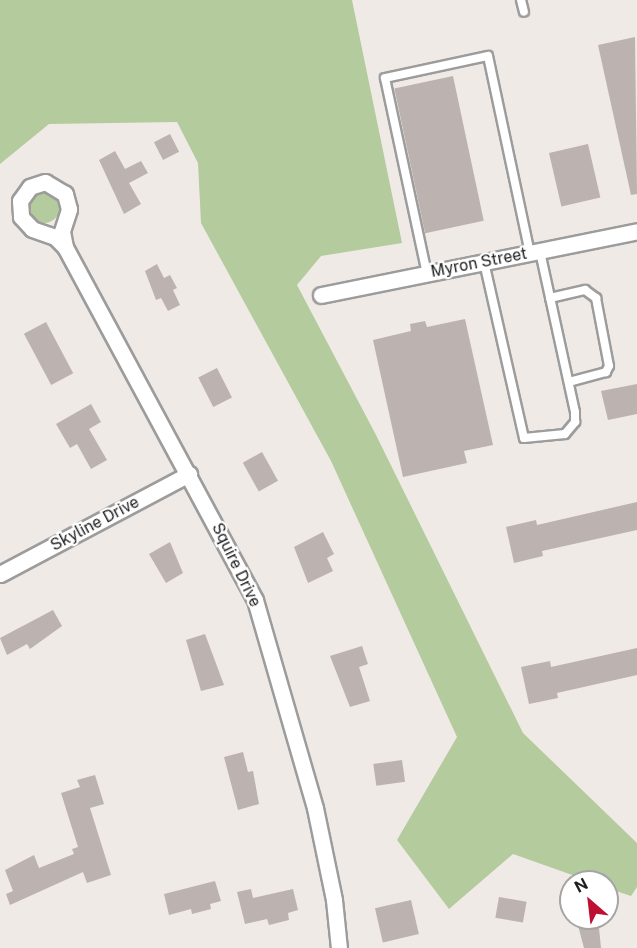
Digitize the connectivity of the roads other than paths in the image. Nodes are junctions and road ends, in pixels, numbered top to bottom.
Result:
1 (521, 0) edge
2 (524, 12) dead end
3 (637, 231) edge
4 (65, 247) dead end
5 (535, 252) junction
6 (484, 262) junction
7 (427, 274) junction
8 (321, 295) dead end
9 (550, 297) junction
10 (569, 382) junction
11 (189, 474) junction
12 (0, 574) edge
13 (339, 948) edge

1 - 2 lane
3 - 5 street, Myron Street
4 - 11 street, Squire Drive
5 - 6 street, Myron Street
5 - 7 lane
5 - 9 lane
6 - 7 street, Myron Street
6 - 10 lane
7 - 8 street, Myron Street
9 - 10 lane
9 - 10 lane
11 - 12 street, Skyline Drive
11 - 13 street, Squire Drive

